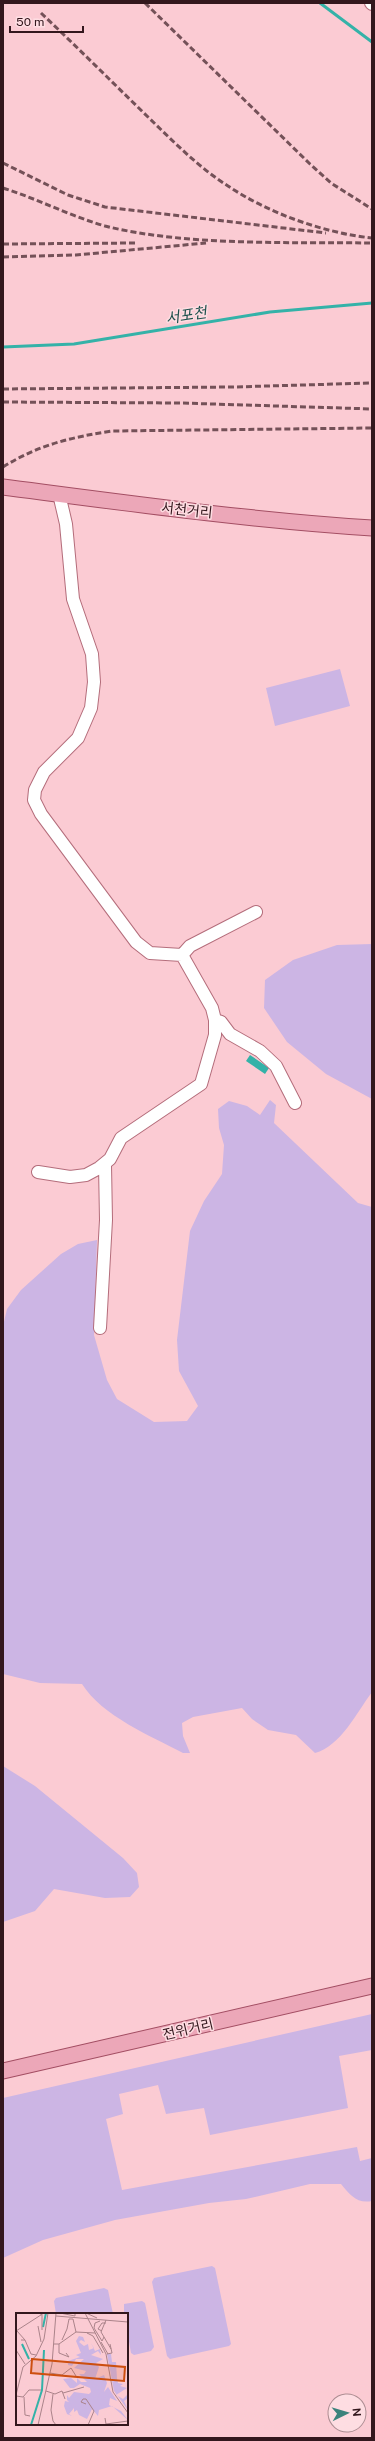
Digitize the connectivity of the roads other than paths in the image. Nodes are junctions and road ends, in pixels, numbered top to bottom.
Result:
1 (3, 487) edge
2 (59, 494) junction
3 (372, 528) edge
4 (256, 912) dead end
5 (182, 955) junction
6 (216, 1020) junction
7 (295, 1103) dead end
8 (105, 1165) junction
9 (38, 1172) dead end
10 (100, 1328) dead end
11 (372, 1986) edge
12 (372, 1996) edge
13 (3, 2071) edge
14 (3, 2080) edge

1 - 2 main road, 서천거리
2 - 3 main road, 서천거리
2 - 5 street
4 - 5 street
5 - 6 street
6 - 7 street
6 - 8 street
8 - 9 street
8 - 10 street
11 - 13 main road, 전위거리
12 - 14 main road, 전위거리

